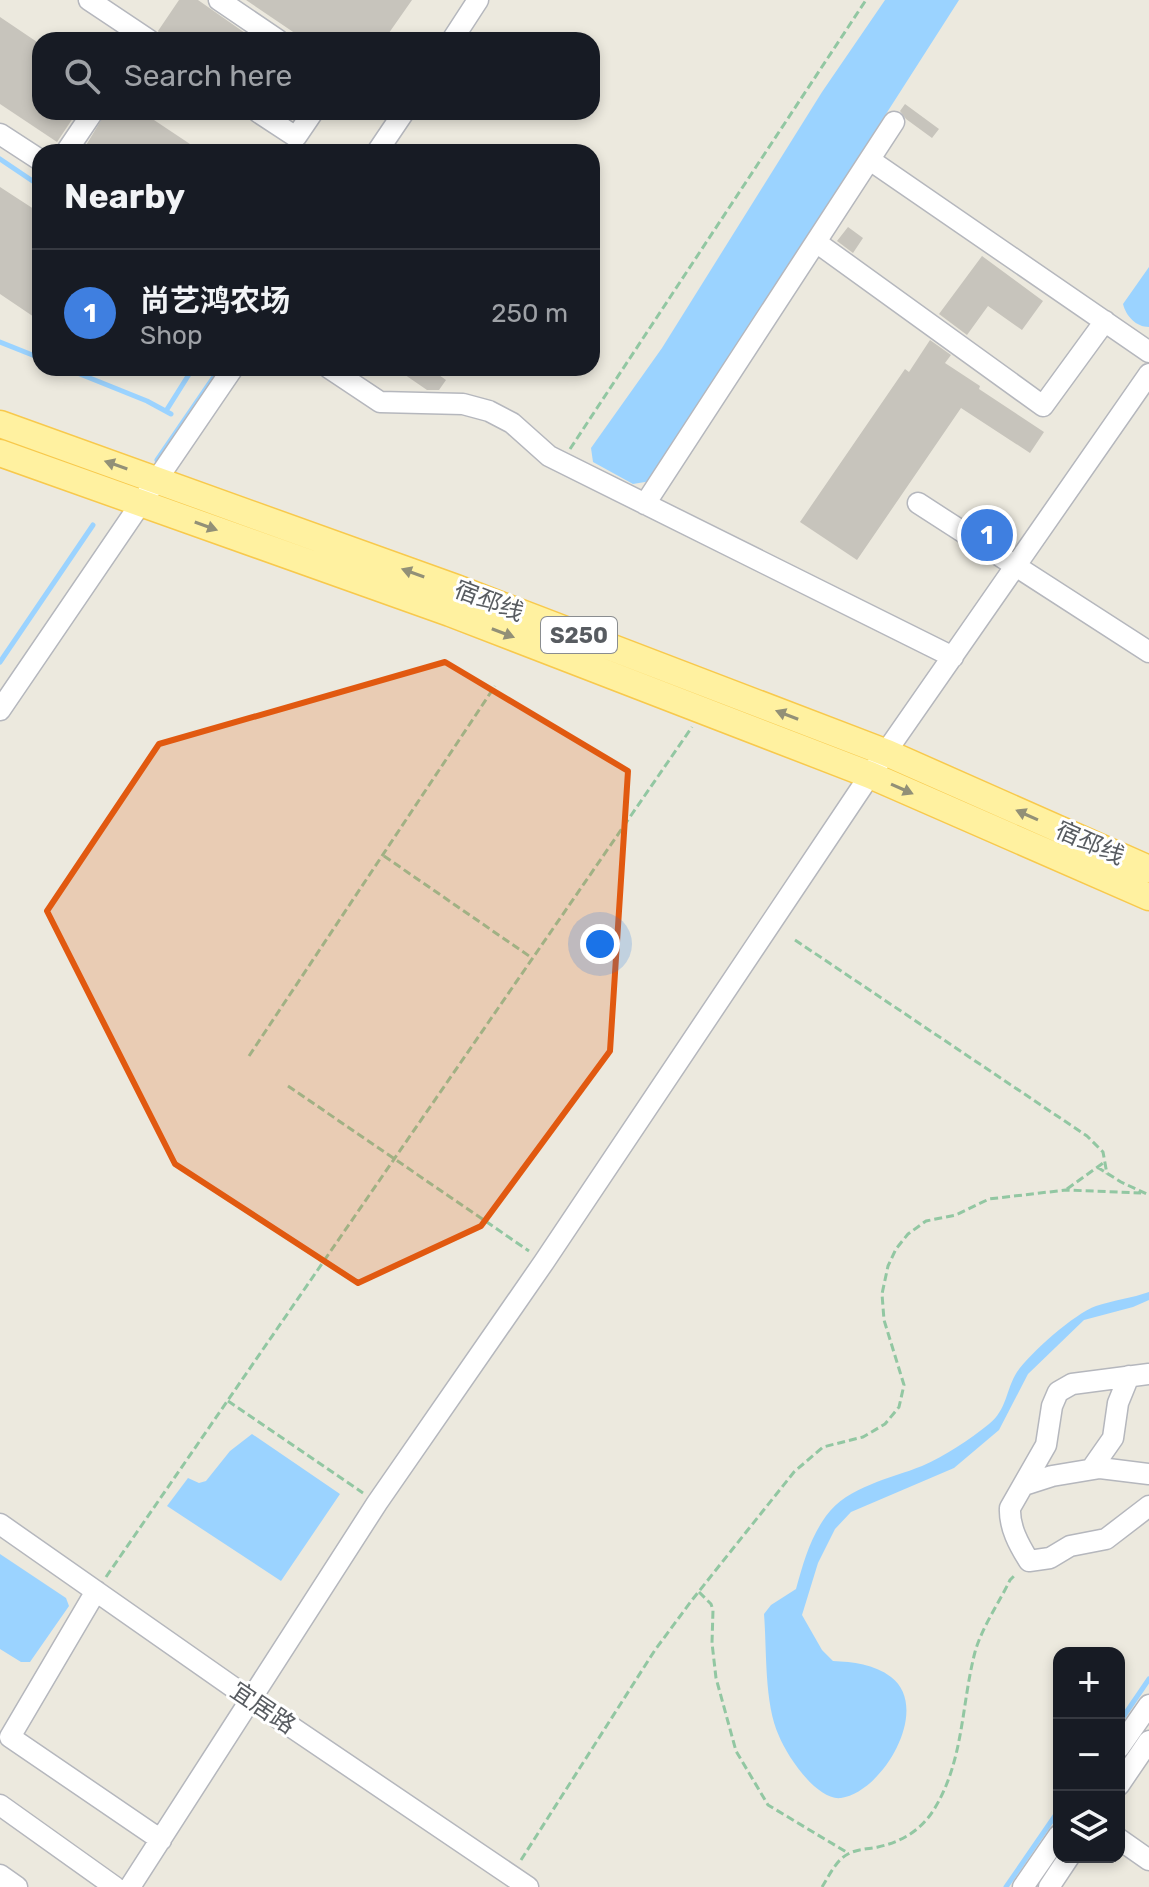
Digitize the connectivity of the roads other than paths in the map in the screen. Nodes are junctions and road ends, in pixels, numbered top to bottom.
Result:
1 (89, 0) edge
2 (219, 0) edge
3 (478, 0) edge
4 (135, 32) edge
5 (266, 32) edge
6 (457, 32) edge
7 (88, 120) edge
8 (266, 120) edge
9 (308, 120) edge
10 (399, 120) edge
11 (894, 122) dead end
12 (0, 134) edge
13 (71, 144) edge
14 (290, 144) edge
15 (292, 144) edge
16 (382, 144) edge
17 (32, 155) edge
18 (870, 160) junction
19 (816, 242) junction
20 (1105, 321) junction
21 (1149, 352) edge
22 (1149, 374) edge
23 (228, 376) edge
24 (341, 376) edge
25 (0, 424) edge
26 (0, 453) edge
27 (157, 479) junction
28 (140, 503) junction
29 (918, 503) dead end
30 (645, 504) junction
31 (1015, 567) junction
32 (1149, 652) edge
33 (953, 657) junction
34 (0, 710) edge
35 (887, 753) junction
36 (870, 775) junction
37 (1149, 869) edge
38 (1149, 897) edge
39 (1139, 1375) edge
40 (1092, 1468) junction
41 (1149, 1474) edge
42 (1024, 1485) junction
43 (1149, 1506) edge
44 (0, 1524) edge
45 (96, 1591) junction
46 (250, 1699) junction
47 (1149, 1705) edge
48 (1125, 1739) edge
49 (1149, 1741) edge
50 (1125, 1776) edge
51 (0, 1805) edge
52 (161, 1840) junction
53 (1125, 1843) edge
54 (1053, 1844) edge
55 (1149, 1860) edge
56 (1065, 1863) edge
57 (0, 1875) edge
58 (17, 1887) edge
59 (115, 1887) edge
60 (130, 1887) edge
61 (528, 1887) edge
62 (1023, 1887) edge
63 (1049, 1887) edge

1 - 4 street
2 - 5 street
3 - 6 street
7 - 13 street
8 - 14 street
9 - 15 street
10 - 16 street
11 - 18 street
12 - 17 street
18 - 19 street
18 - 20 street
19 - 20 street
19 - 30 street
20 - 21 street
22 - 31 street
23 - 27 street
24 - 30 street
27 -> 25 main road, 宿邳线 / S250
26 - 28 main road, 宿邳线 / S250
27 - 28 street
35 -> 27 main road, 宿邳线 / S250
28 - 34 street
28 -> 36 main road, 宿邳线 / S250
29 - 31 street
30 - 33 street
31 - 32 street
31 - 33 street
33 - 35 street
35 - 36 street
37 -> 35 main road, 宿邳线 / S250
36 -> 38 main road, 宿邳线 / S250
36 - 46 street
39 - 40 street
39 - 42 street
40 - 41 street
40 - 42 street
42 - 43 street
44 - 45 street, 宜居路
45 - 46 street, 宜居路
45 - 52 street
46 - 52 street
46 - 61 street, 宜居路
47 - 48 street
49 - 50 street
51 - 59 street
52 - 60 street
53 - 55 street
54 - 62 street
56 - 63 street
57 - 58 street

